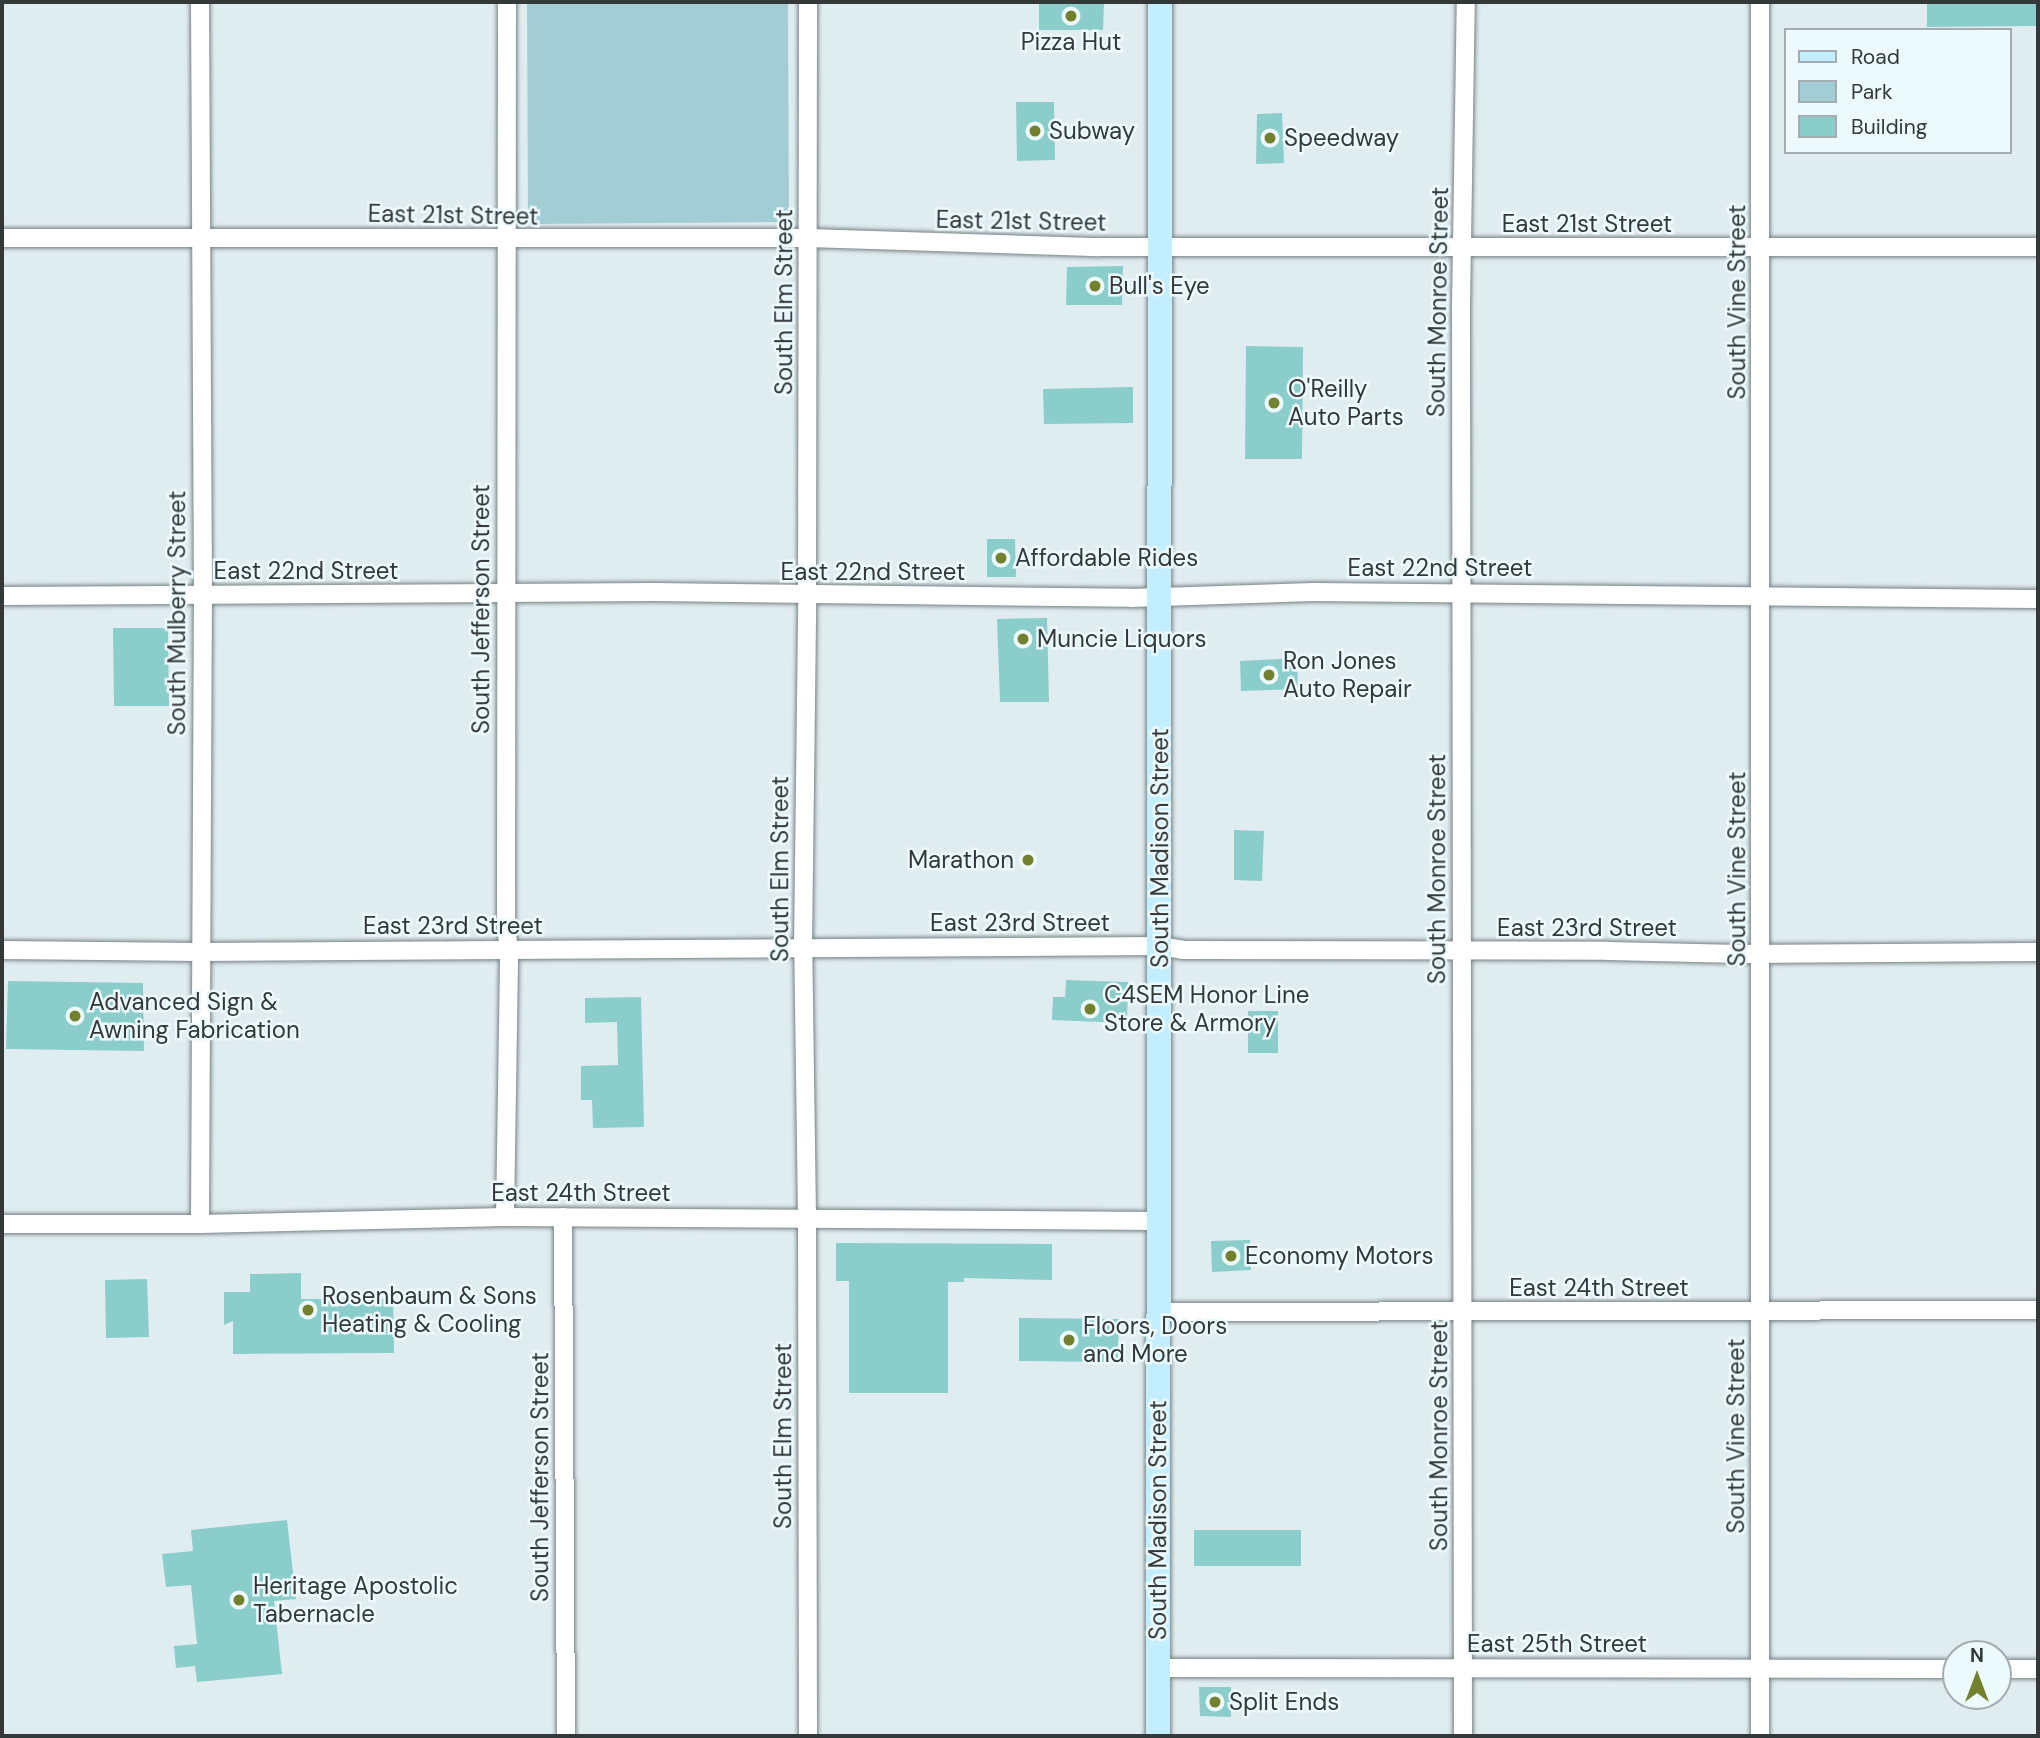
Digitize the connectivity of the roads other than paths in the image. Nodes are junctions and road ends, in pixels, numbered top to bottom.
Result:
1 (200, 2) edge
2 (507, 2) edge
3 (808, 2) edge
4 (1160, 2) edge
5 (1466, 2) edge
6 (1760, 2) edge
7 (2, 238) edge
8 (808, 238) junction
9 (200, 239) junction
10 (507, 240) junction
11 (1159, 247) junction
12 (2038, 247) edge
13 (1462, 248) junction
14 (1762, 249) junction
15 (506, 593) junction
16 (1461, 594) junction
17 (203, 595) junction
18 (2, 596) edge
19 (807, 596) junction
20 (1161, 596) junction
21 (1762, 597) junction
22 (2038, 599) edge
23 (1159, 946) junction
24 (803, 947) junction
25 (2, 950) edge
26 (509, 951) junction
27 (1462, 951) junction
28 (200, 952) junction
29 (2038, 952) edge
30 (1761, 954) junction
31 (505, 1217) junction
32 (563, 1217) junction
33 (807, 1217) junction
34 (1160, 1221) junction
35 (2, 1224) edge
36 (200, 1224) junction
37 (2038, 1310) edge
38 (1160, 1312) junction
39 (1464, 1312) junction
40 (1761, 1312) junction
41 (1158, 1668) junction
42 (1463, 1668) junction
43 (1759, 1668) junction
44 (1942, 1668) edge
45 (2012, 1669) edge
46 (2038, 1669) edge
47 (566, 1736) edge
48 (808, 1736) edge
49 (1158, 1736) edge
50 (1463, 1736) edge
51 (1760, 1736) edge

1 - 9 street, South Mulberry Street
2 - 10 street, South Jefferson Street
3 - 8 street, South Elm Street
4 - 11 main road, South Madison Street
5 - 13 street, South Monroe Street
6 - 14 street, South Vine Street
7 - 9 street, East 21st Street
8 - 10 street, East 21st Street
8 - 11 street, East 21st Street
8 - 19 street, South Elm Street
9 - 10 street, East 21st Street
9 - 17 street, South Mulberry Street
10 - 15 street, South Jefferson Street
11 - 13 street, East 21st Street
11 - 20 main road, South Madison Street
12 - 14 street, East 21st Street
13 - 14 street, East 21st Street
13 - 16 street, South Monroe Street
14 - 21 street, South Vine Street
15 - 17 street, East 22nd Street
15 - 19 street, East 22nd Street
15 - 26 street, South Jefferson Street
16 - 20 street, East 22nd Street
16 - 21 street, East 22nd Street
16 - 27 street, South Monroe Street
17 - 18 street, East 22nd Street
17 - 28 street, South Mulberry Street
19 - 20 street, East 22nd Street
19 - 24 street, South Elm Street
20 - 23 main road, South Madison Street
21 - 22 street, East 22nd Street
21 - 30 street, South Vine Street
23 - 24 street, East 23rd Street
23 - 27 street, East 23rd Street
23 - 34 main road, South Madison Street
24 - 26 street, East 23rd Street
24 - 33 street, South Elm Street
25 - 28 street, East 23rd Street
26 - 28 street, East 23rd Street
26 - 31 street, South Jefferson Street
27 - 30 street, East 23rd Street
27 - 39 street, South Monroe Street
28 - 36 street, South Mulberry Street
29 - 30 street, East 23rd Street
30 - 40 street, South Vine Street
31 - 32 street, East 24th Street
31 - 36 street, East 24th Street
32 - 33 street, East 24th Street
32 - 47 street, South Jefferson Street
33 - 34 street, East 24th Street
33 - 48 street, South Elm Street
34 - 38 main road, South Madison Street
35 - 36 street, East 24th Street
37 - 40 street, East 24th Street
38 - 39 street, East 24th Street
38 - 41 main road, South Madison Street
39 - 40 street, East 24th Street
39 - 42 street, South Monroe Street
40 - 43 street, South Vine Street
41 - 42 street, East 25th Street
41 - 49 main road, South Madison Street
42 - 43 street, East 25th Street
42 - 50 street, South Monroe Street
43 - 44 street, East 25th Street
43 - 51 street, South Vine Street
45 - 46 street

